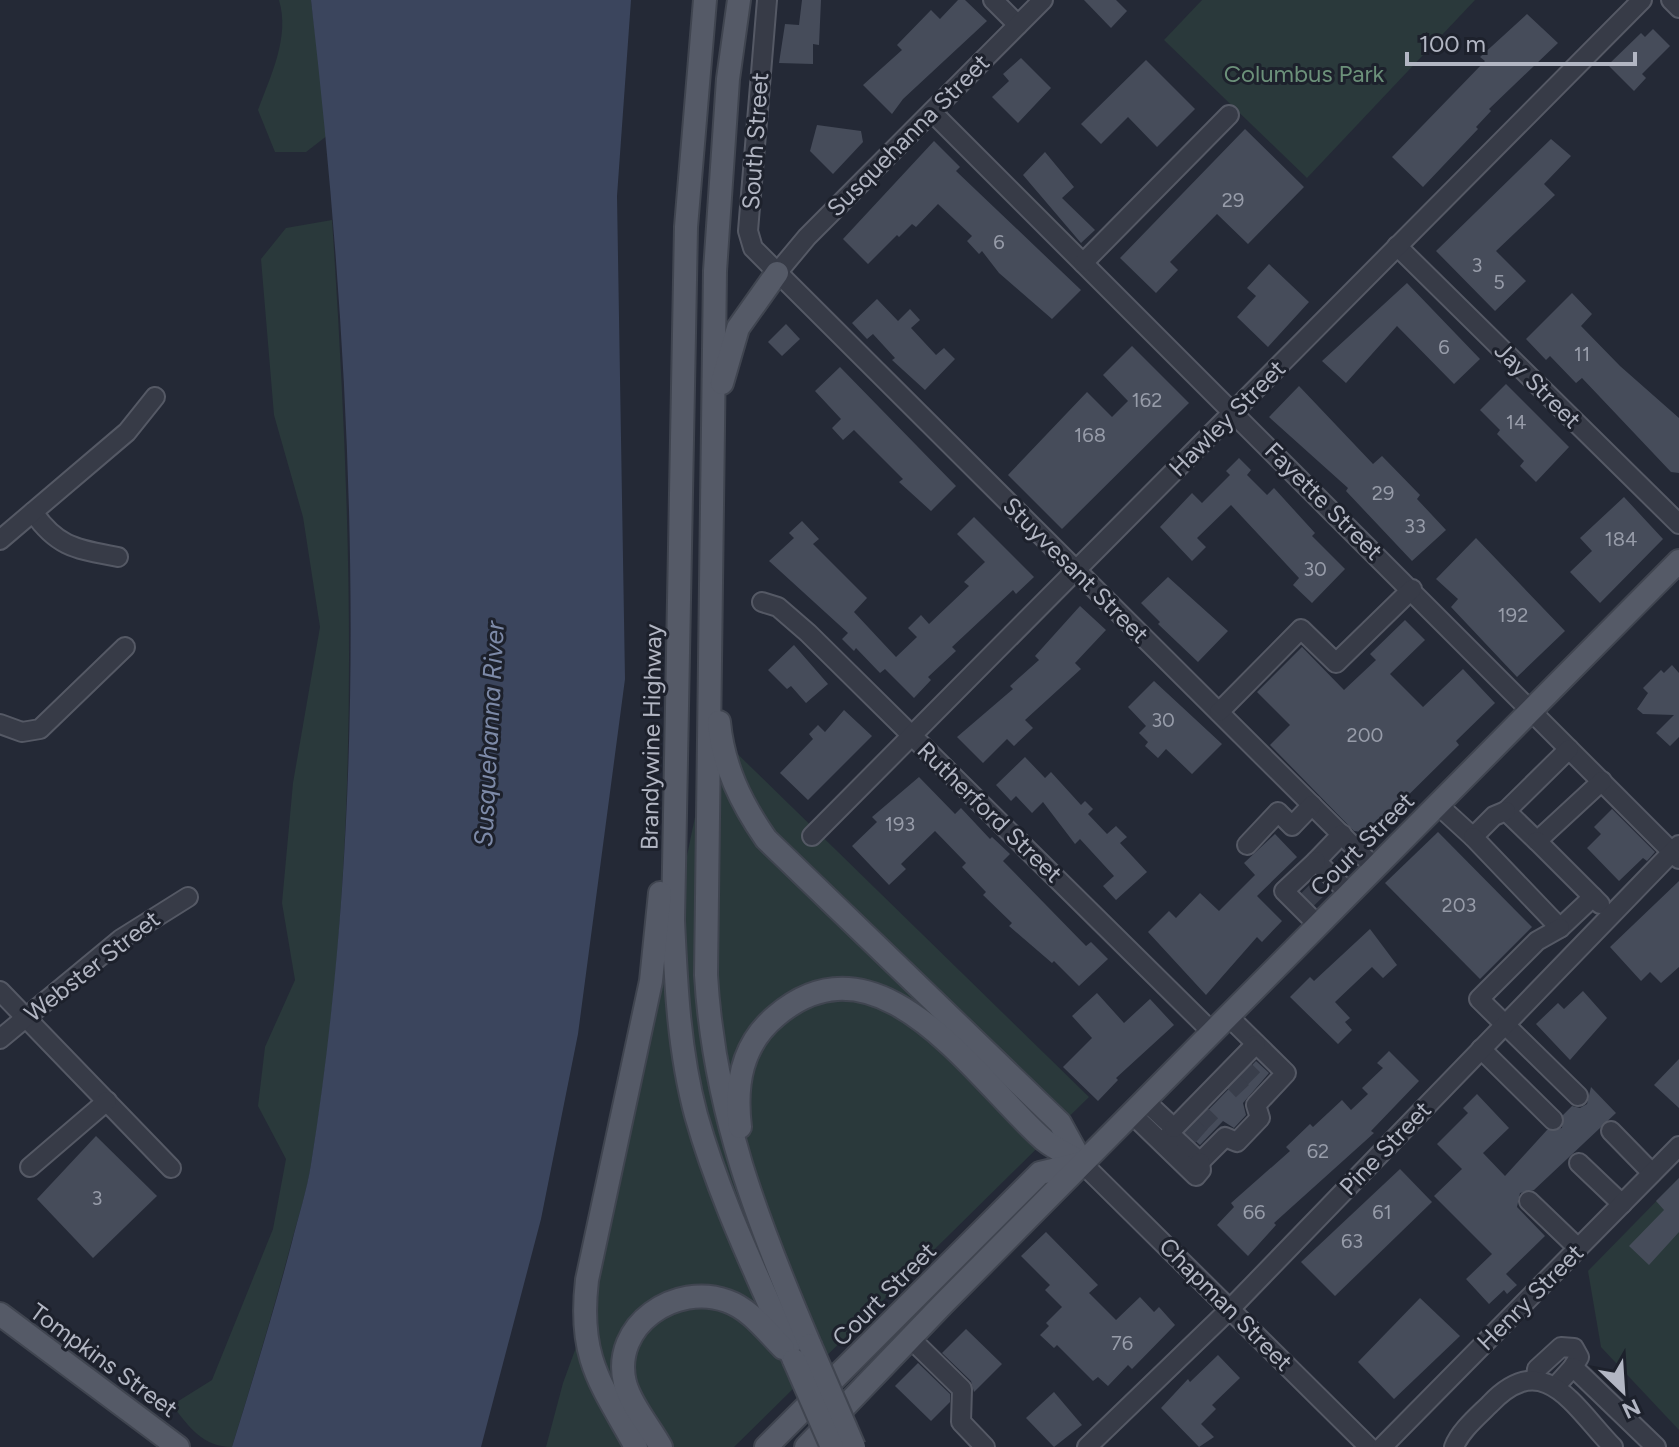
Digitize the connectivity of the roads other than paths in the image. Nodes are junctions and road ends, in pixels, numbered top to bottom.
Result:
1 (699, 0) edge
2 (705, 0) edge
3 (739, 0) edge
4 (767, 0) edge
5 (993, 0) edge
6 (1043, 0) edge
7 (1642, 0) edge
8 (1671, 0) edge
9 (1679, 8) edge
10 (1018, 25) junction
11 (932, 112) junction
12 (1229, 115) dead end
13 (694, 116) junction
14 (1397, 246) junction
15 (1083, 263) junction
16 (777, 273) junction
17 (155, 397) dead end
18 (1233, 412) junction
19 (712, 464) junction
20 (33, 512) junction
21 (1679, 524) edge
22 (0, 540) edge
23 (118, 557) dead end
24 (1679, 561) edge
25 (1076, 569) junction
26 (1412, 589) junction
27 (762, 602) dead end
28 (709, 611) junction
29 (125, 647) dead end
30 (1531, 710) junction
31 (1219, 712) junction
32 (0, 724) edge
33 (910, 734) junction
34 (677, 749) junction
35 (1569, 749) junction
36 (1602, 781) junction
37 (1312, 805) junction
38 (1438, 805) junction
39 (1506, 811) junction
40 (1342, 834) junction
41 (812, 836) dead end
42 (1473, 837) junction
43 (1537, 841) junction
44 (1247, 845) dead end
45 (1677, 852) edge
46 (1316, 861) junction
47 (1375, 868) junction
48 (1349, 893) junction
49 (188, 897) dead end
50 (1593, 897) junction
51 (1611, 915) junction
52 (1318, 925) junction
53 (1555, 930) junction
54 (1572, 955) junction
55 (0, 991) edge
56 (25, 1017) junction
57 (1220, 1024) junction
58 (1504, 1024) junction
59 (0, 1039) edge
60 (1256, 1044) junction
61 (1481, 1049) junction
62 (1578, 1096) dead end
63 (107, 1101) junction
64 (1138, 1107) junction
65 (1188, 1118) junction
66 (1553, 1120) dead end
67 (1611, 1131) dead end
68 (1679, 1146) edge
69 (1200, 1162) junction
70 (1082, 1163) junction
71 (1579, 1163) dead end
72 (30, 1167) dead end
73 (171, 1168) dead end
74 (1652, 1173) junction
75 (1529, 1201) dead end
76 (1622, 1204) junction
77 (1578, 1248) junction
78 (772, 1255) junction
79 (1230, 1309) junction
80 (0, 1314) edge
81 (910, 1338) junction
82 (802, 1352) junction
83 (1573, 1367) junction
84 (1536, 1378) junction
85 (1555, 1387) junction
86 (178, 1447) edge
87 (636, 1447) edge
88 (661, 1447) edge
89 (766, 1447) edge
90 (806, 1447) edge
91 (832, 1447) edge
92 (854, 1447) edge
93 (985, 1447) edge
94 (1087, 1447) edge
95 (1369, 1447) edge
96 (1382, 1447) edge
97 (1454, 1447) edge
98 (1613, 1447) edge
99 (1656, 1447) edge

1 - 13 main road
2 - 13 main road, Brandywine Highway
3 - 19 main road, Brandywine Highway
4 - 16 street, South Street
5 - 10 street
6 - 10 street, Susquehanna Street
7 - 14 street, Hawley Street
8 - 9 street
10 - 11 street, Susquehanna Street
11 - 15 street, Fayette Street
11 - 16 street, Susquehanna Street
12 - 15 street
13 - 34 main road, Brandywine Highway
14 - 18 street, Hawley Street
14 - 21 street, Jay Street
15 - 18 street, Fayette Street
16 - 19 main road
16 - 25 street, Stuyvesant Street
17 - 20 street
18 - 25 street, Hawley Street
18 - 26 street, Fayette Street
19 - 28 main road, Brandywine Highway
20 - 22 street
20 - 23 street
24 - 30 main road, Court Street
25 - 31 street, Stuyvesant Street
25 - 33 street, Hawley Street
26 - 30 street, Fayette Street
26 - 31 street
27 - 33 street, Rutherford Street
28 - 70 main road
28 - 78 main road, Brandywine Highway
29 - 32 street
30 - 35 street, Fayette Street
30 - 38 main road, Court Street
31 - 37 street, Stuyvesant Street
33 - 41 street, Hawley Street
33 - 57 street, Rutherford Street
34 - 82 main road, Brandywine Highway
34 - 87 main road
35 - 36 street, Fayette Street
35 - 39 street
36 - 43 street
36 - 45 street, Fayette Street
37 - 40 street, Stuyvesant Street
37 - 44 street
38 - 42 street
38 - 47 main road, Court Street
39 - 42 street
39 - 43 street
40 - 46 street
40 - 47 street, Stuyvesant Street
42 - 53 street
43 - 50 street
45 - 51 street, Pine Street
46 - 48 street
46 - 52 street
47 - 48 main road, Court Street
48 - 52 main road, Court Street
49 - 56 street, Webster Street
50 - 51 street
50 - 53 street
51 - 54 street, Pine Street
52 - 57 main road, Court Street
53 - 54 street
53 - 58 street
54 - 58 street, Pine Street
55 - 56 street
56 - 59 street, Webster Street
56 - 63 street
57 - 60 street, Rutherford Street
57 - 64 main road, Court Street
58 - 61 street, Pine Street
58 - 62 street
60 - 65 street
60 - 69 street, Rutherford Street
61 - 66 street
61 - 79 street, Pine Street
63 - 72 street
63 - 73 street
64 - 65 street
64 - 69 street
64 - 70 main road, Court Street
65 - 69 street
67 - 74 street
68 - 74 street, Henry Street
70 - 78 main road
70 - 79 street, Chapman Street
70 - 81 main road, Court Street
70 - 89 main road, Court Street
71 - 76 street
74 - 76 street, Henry Street
75 - 77 street
76 - 77 street, Henry Street
77 - 96 street, Henry Street
78 - 82 main road, Brandywine Highway
79 - 94 street, Pine Street
79 - 95 street, Chapman Street
80 - 86 main road, Tompkins Street
81 - 90 main road, Court Street
81 - 93 street
82 - 88 main road
82 - 91 main road, Brandywine Highway, bridge
82 - 92 main road, Brandywine Highway, bridge
83 - 84 street
83 - 85 street
83 - 99 street
84 - 85 street
84 - 97 street
85 - 98 street

